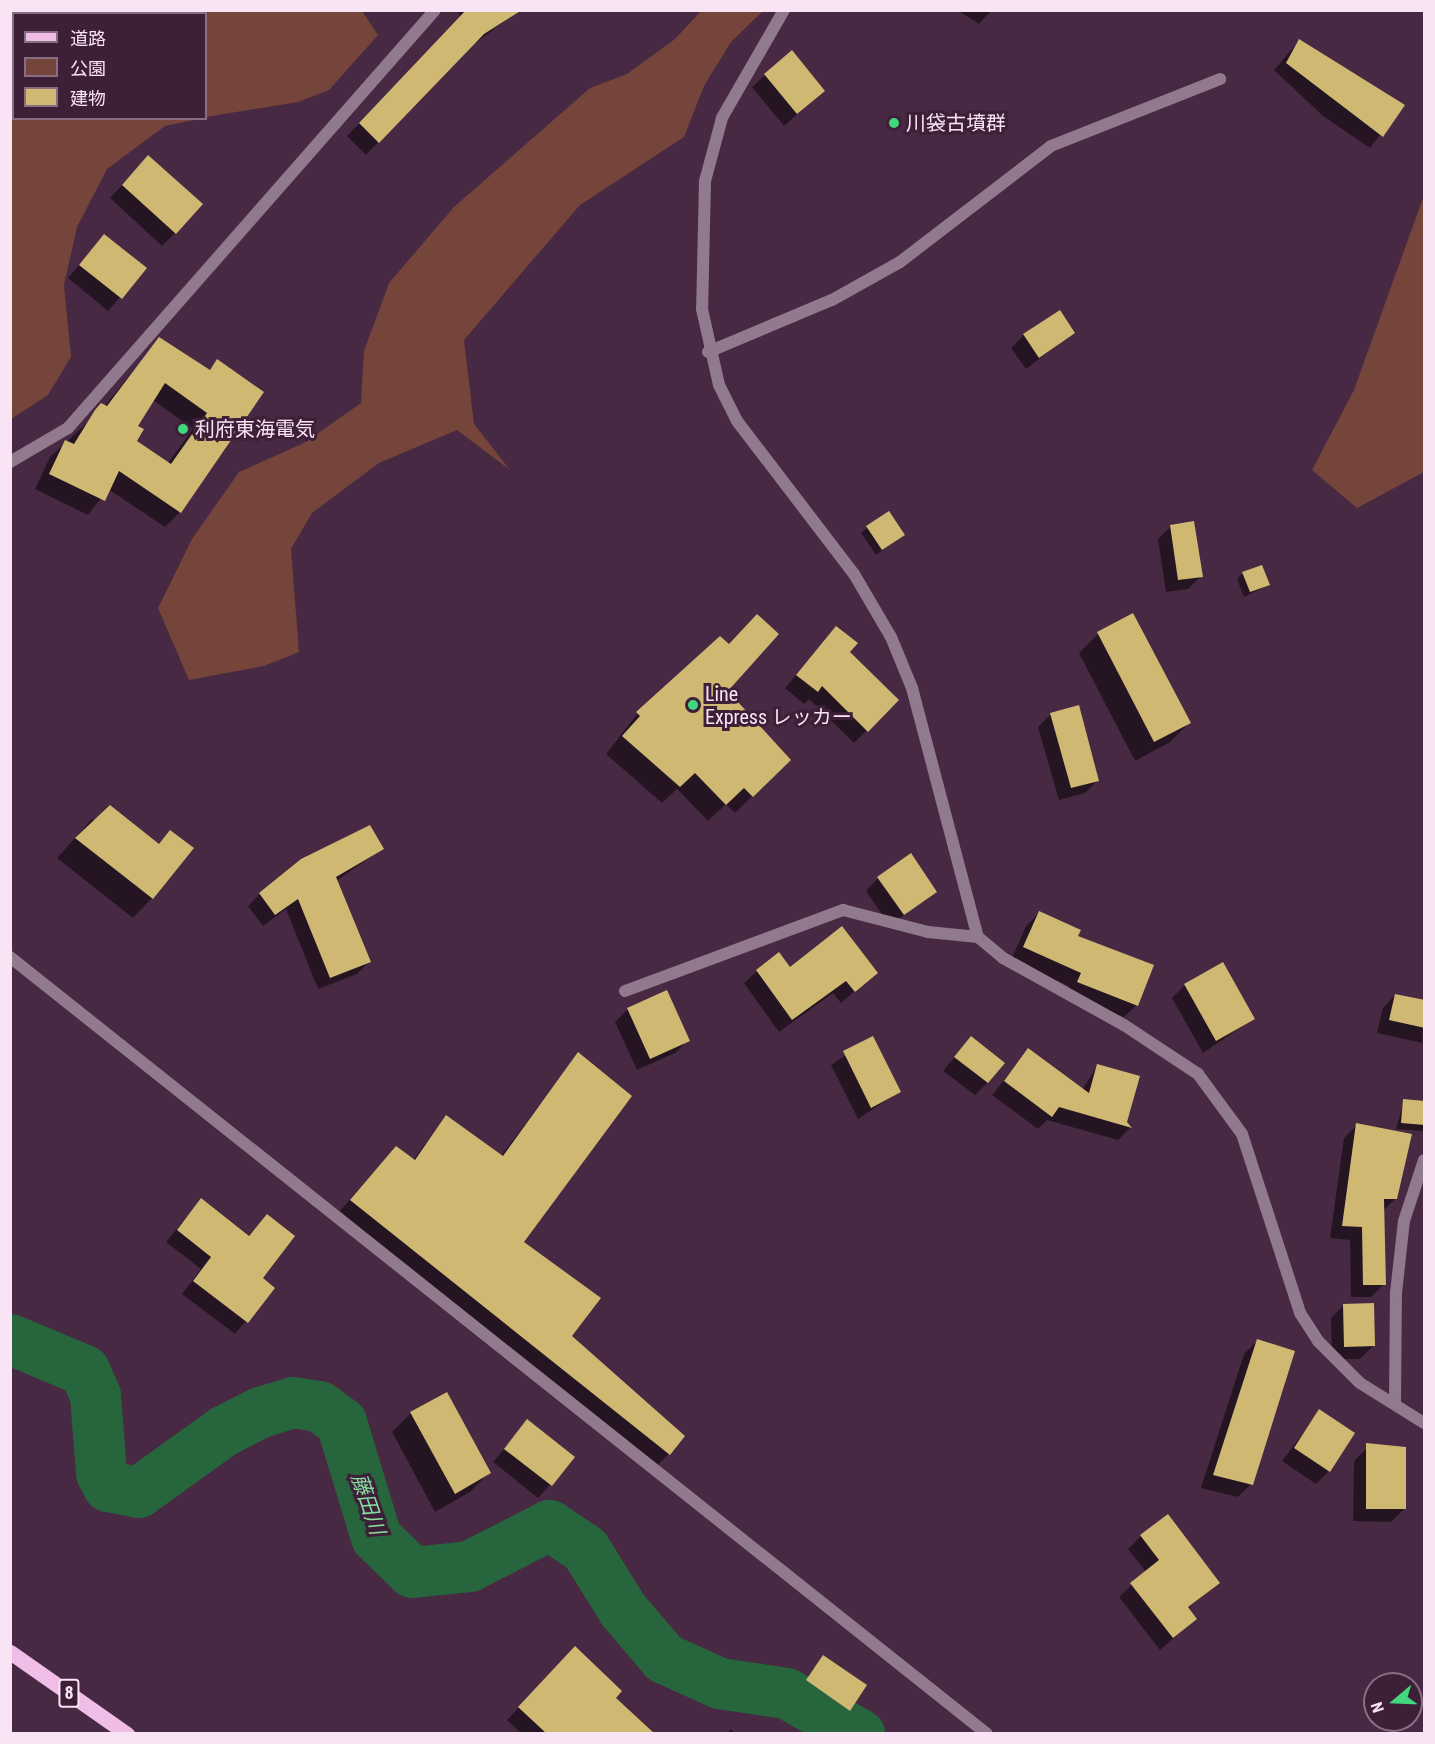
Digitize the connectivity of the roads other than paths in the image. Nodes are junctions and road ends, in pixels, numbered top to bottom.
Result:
1 (435, 10) edge
2 (784, 10) edge
3 (1220, 79) dead end
4 (708, 352) junction
5 (10, 462) edge
6 (978, 937) junction
7 (10, 957) edge
8 (625, 991) dead end
9 (1425, 1160) edge
10 (1395, 1402) junction
11 (1425, 1423) edge
12 (10, 1652) edge
13 (127, 1734) edge
14 (987, 1734) edge

1 - 5 street
2 - 4 street
3 - 4 street
4 - 6 street
6 - 8 street
6 - 10 street
7 - 14 street
9 - 10 street
10 - 11 street
12 - 13 main road, 8

